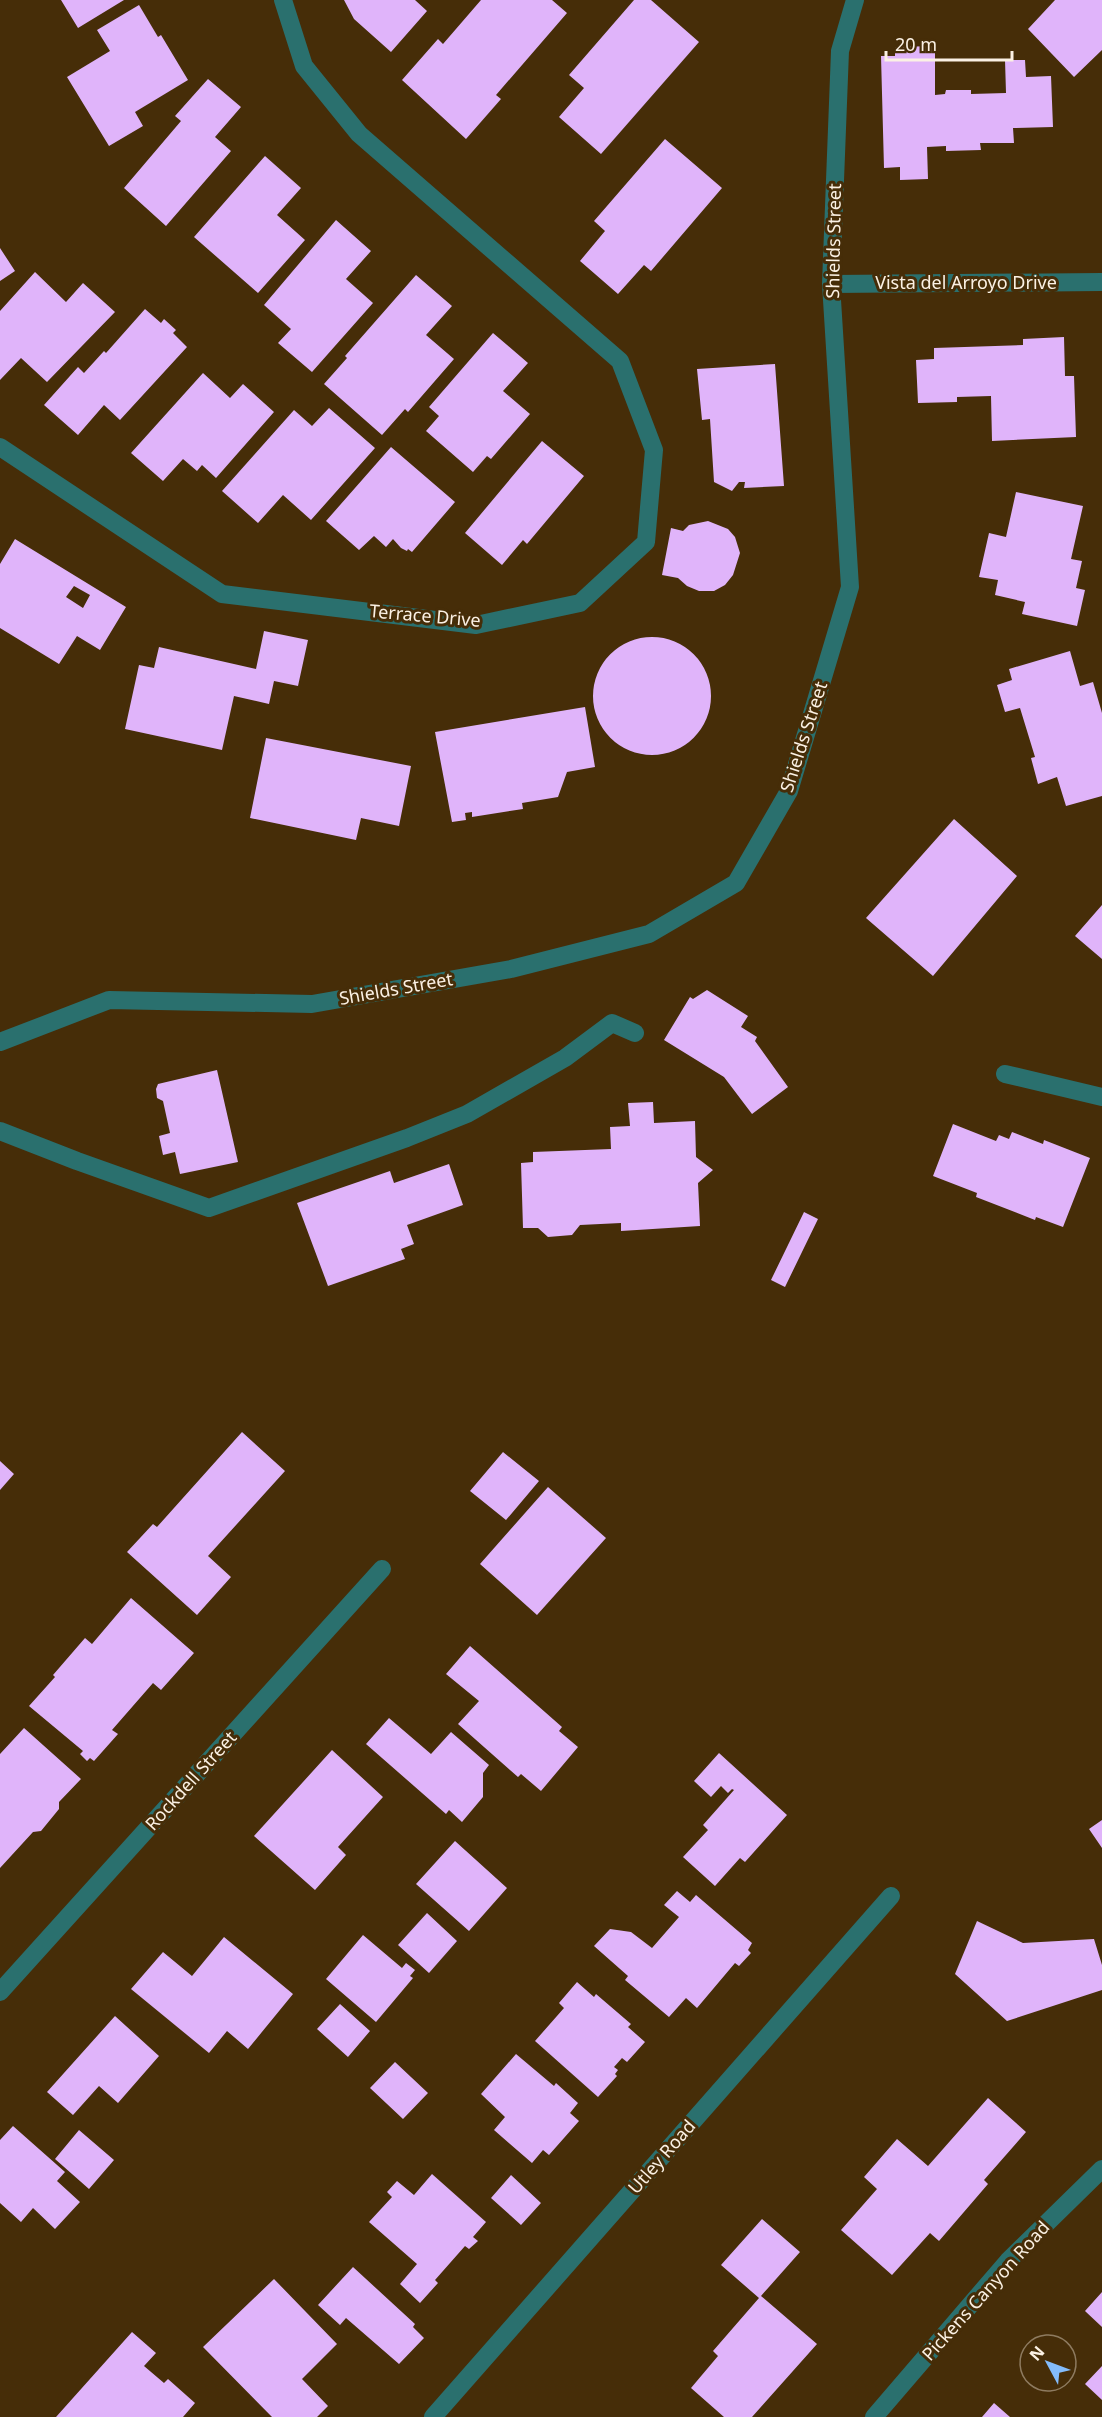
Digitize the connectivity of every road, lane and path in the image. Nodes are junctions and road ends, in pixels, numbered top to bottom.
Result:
1 (283, 0) edge
2 (855, 0) edge
3 (1102, 282) edge
4 (831, 284) junction
5 (0, 447) edge
6 (635, 1033) dead end
7 (0, 1042) edge
8 (1005, 1074) dead end
9 (1102, 1097) edge
10 (0, 1131) edge
11 (382, 1569) dead end
12 (891, 1896) dead end
13 (0, 1992) edge
14 (1102, 2169) edge
15 (433, 2417) edge
16 (874, 2417) edge

1 - 5 street, Terrace Drive
2 - 4 street, Shields Street
3 - 4 street, Vista del Arroyo Drive
4 - 7 street, Shields Street
6 - 10 street
8 - 9 street
11 - 13 street, Rockdell Street
12 - 15 street, Utley Road
14 - 16 street, Pickens Canyon Road

